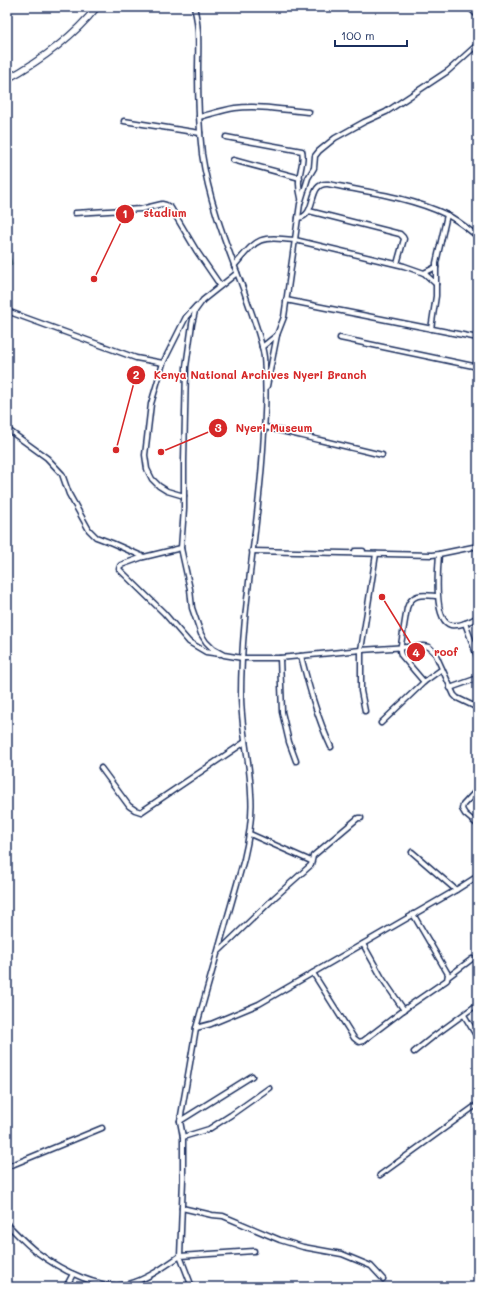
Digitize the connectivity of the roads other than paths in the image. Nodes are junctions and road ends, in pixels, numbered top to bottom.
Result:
1 (97, 7) edge
2 (194, 7) edge
3 (469, 7) edge
4 (478, 16) edge
5 (478, 44) edge
6 (7, 79) edge
7 (309, 112) dead end
8 (199, 117) junction
9 (124, 121) dead end
10 (200, 133) junction
11 (226, 137) dead end
12 (233, 160) dead end
13 (300, 178) junction
14 (301, 200) junction
15 (309, 211) junction
16 (75, 213) dead end
17 (447, 215) junction
18 (298, 218) junction
19 (478, 237) edge
20 (295, 240) junction
21 (397, 264) junction
22 (234, 266) junction
23 (436, 267) junction
24 (237, 273) junction
25 (424, 273) junction
26 (436, 284) junction
27 (220, 285) junction
28 (203, 300) junction
29 (286, 300) junction
30 (7, 311) edge
31 (431, 329) junction
32 (277, 335) junction
33 (340, 338) dead end
34 (478, 338) edge
35 (262, 347) junction
36 (163, 364) junction
37 (478, 367) edge
38 (266, 390) junction
39 (265, 427) junction
40 (7, 429) edge
41 (382, 455) dead end
42 (184, 496) junction
43 (478, 546) edge
44 (181, 548) junction
45 (252, 551) junction
46 (363, 551) dead end
47 (376, 554) junction
48 (439, 554) junction
49 (144, 557) junction
50 (437, 596) junction
51 (478, 617) edge
52 (465, 623) junction
53 (401, 648) junction
54 (361, 650) junction
55 (224, 655) junction
56 (301, 656) junction
57 (242, 658) junction
58 (280, 658) junction
59 (478, 659) edge
60 (442, 669) junction
61 (478, 678) edge
62 (424, 682) junction
63 (450, 688) junction
64 (478, 708) edge
65 (365, 711) dead end
66 (382, 723) dead end
67 (245, 742) junction
68 (331, 746) dead end
69 (296, 761) dead end
70 (101, 768) dead end
71 (478, 789) edge
72 (361, 818) dead end
73 (478, 825) edge
74 (250, 834) junction
75 (412, 852) dead end
76 (311, 861) junction
77 (478, 876) edge
78 (456, 890) junction
79 (414, 914) junction
80 (363, 944) junction
81 (218, 951) junction
82 (472, 959) dead end
83 (313, 973) junction
84 (448, 977) junction
85 (478, 1004) edge
86 (404, 1010) junction
87 (464, 1015) junction
88 (196, 1028) junction
89 (477, 1037) edge
90 (414, 1052) dead end
91 (252, 1076) dead end
92 (269, 1088) dead end
93 (478, 1104) edge
94 (180, 1121) junction
95 (102, 1128) dead end
96 (183, 1137) junction
97 (7, 1166) edge
98 (380, 1175) dead end
99 (182, 1208) junction
100 (7, 1224) edge
101 (254, 1251) dead end
102 (180, 1256) junction
103 (73, 1274) junction
104 (383, 1279) dead end
105 (66, 1287) edge
106 (192, 1287) edge

1 - 6 main road
2 - 8 street
3 - 4 street
5 - 14 street
7 - 8 street
8 - 10 street
9 - 10 street
10 - 22 street
11 - 13 street
12 - 13 street
13 - 14 street
14 - 18 street
15 - 17 street
15 - 18 street
15 - 21 street
16 - 27 street
17 - 19 street
17 - 23 street
18 - 20 street
20 - 21 street
20 - 22 street
20 - 29 street
21 - 25 street
22 - 24 street
23 - 25 street
23 - 26 street
24 - 27 street
24 - 35 street
25 - 26 street
26 - 31 street
27 - 28 street
28 - 36 street
28 - 42 street
29 - 31 street
29 - 32 street
30 - 36 street
31 - 34 street
32 - 35 street
32 - 38 street
33 - 37 street
35 - 38 street
36 - 42 street
38 - 39 street
39 - 41 street
39 - 45 street
40 - 49 street
42 - 44 street
43 - 48 street
44 - 49 street
44 - 55 street
45 - 46 street
45 - 47 street
45 - 57 street
47 - 48 street
47 - 54 street
48 - 50 street
49 - 55 street
50 - 52 street
50 - 53 street
51 - 52 street
52 - 59 street
53 - 54 street
53 - 60 street
53 - 62 street
54 - 56 street
54 - 65 street
55 - 57 street
56 - 58 street
56 - 68 street
57 - 58 street
57 - 67 street
58 - 69 street
60 - 62 street
60 - 63 street
61 - 63 street
62 - 66 street
63 - 64 street
67 - 70 street
67 - 74 street
71 - 73 street
72 - 76 street
74 - 76 street
74 - 81 street
75 - 78 street
76 - 81 street
77 - 78 street
78 - 79 street
79 - 80 street
79 - 84 street
80 - 83 street
80 - 86 street
81 - 88 street
82 - 84 street
83 - 86 street
83 - 88 street
84 - 86 street
85 - 87 street
87 - 89 street
87 - 90 street
88 - 94 street
91 - 94 street
92 - 96 street
93 - 98 street
94 - 96 street
95 - 97 street
96 - 99 street
99 - 102 street
99 - 104 street
100 - 103 street
101 - 102 street
102 - 103 street
102 - 106 street
103 - 105 street

